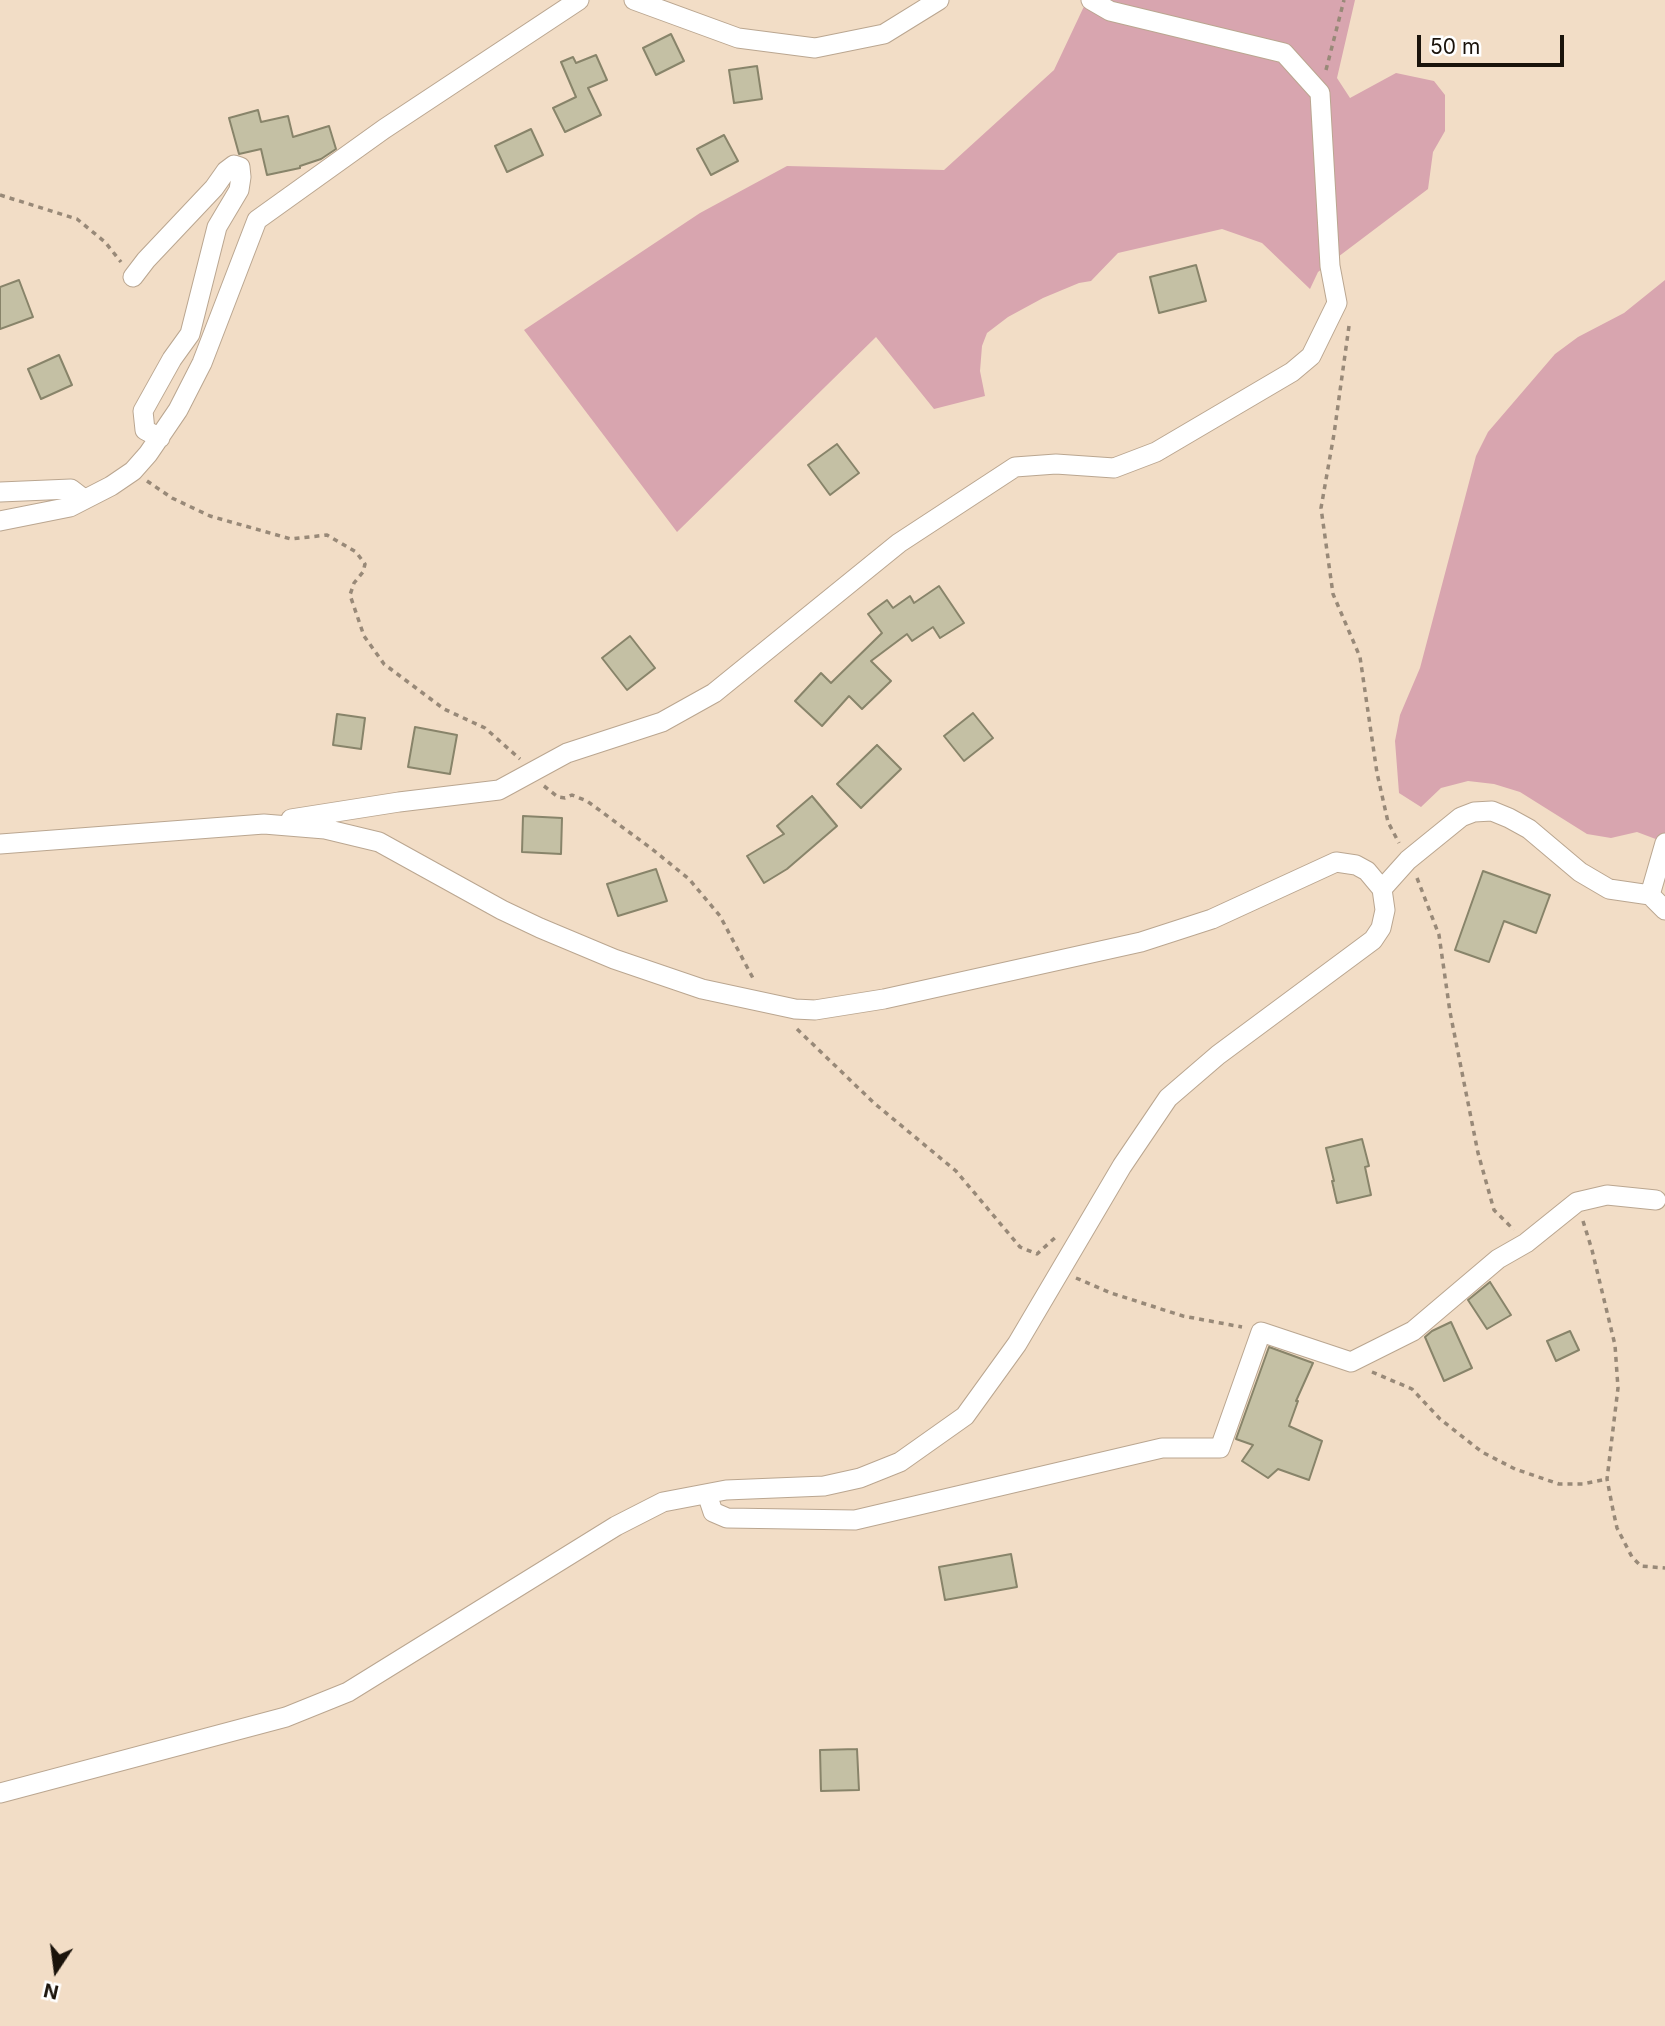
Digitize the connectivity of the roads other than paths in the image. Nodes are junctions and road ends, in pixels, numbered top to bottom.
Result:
1 (579, 0) edge
2 (634, 0) edge
3 (939, 0) edge
4 (1091, 0) edge
5 (133, 277) road end
6 (160, 438) junction
7 (0, 492) edge
8 (84, 499) junction
9 (0, 521) edge
10 (264, 824) junction
11 (1665, 843) edge
12 (0, 844) edge
13 (1382, 890) junction
14 (1650, 895) junction
15 (1665, 909) edge
16 (1656, 1200) dead end
17 (707, 1494) junction
18 (0, 1793) edge

1 - 6 street
2 - 3 street
4 - 10 street
5 - 6 street
6 - 8 street
7 - 8 street
8 - 9 street
10 - 12 street
10 - 13 street
11 - 14 street
13 - 14 street
13 - 17 street
14 - 15 street
16 - 17 street
17 - 18 street

